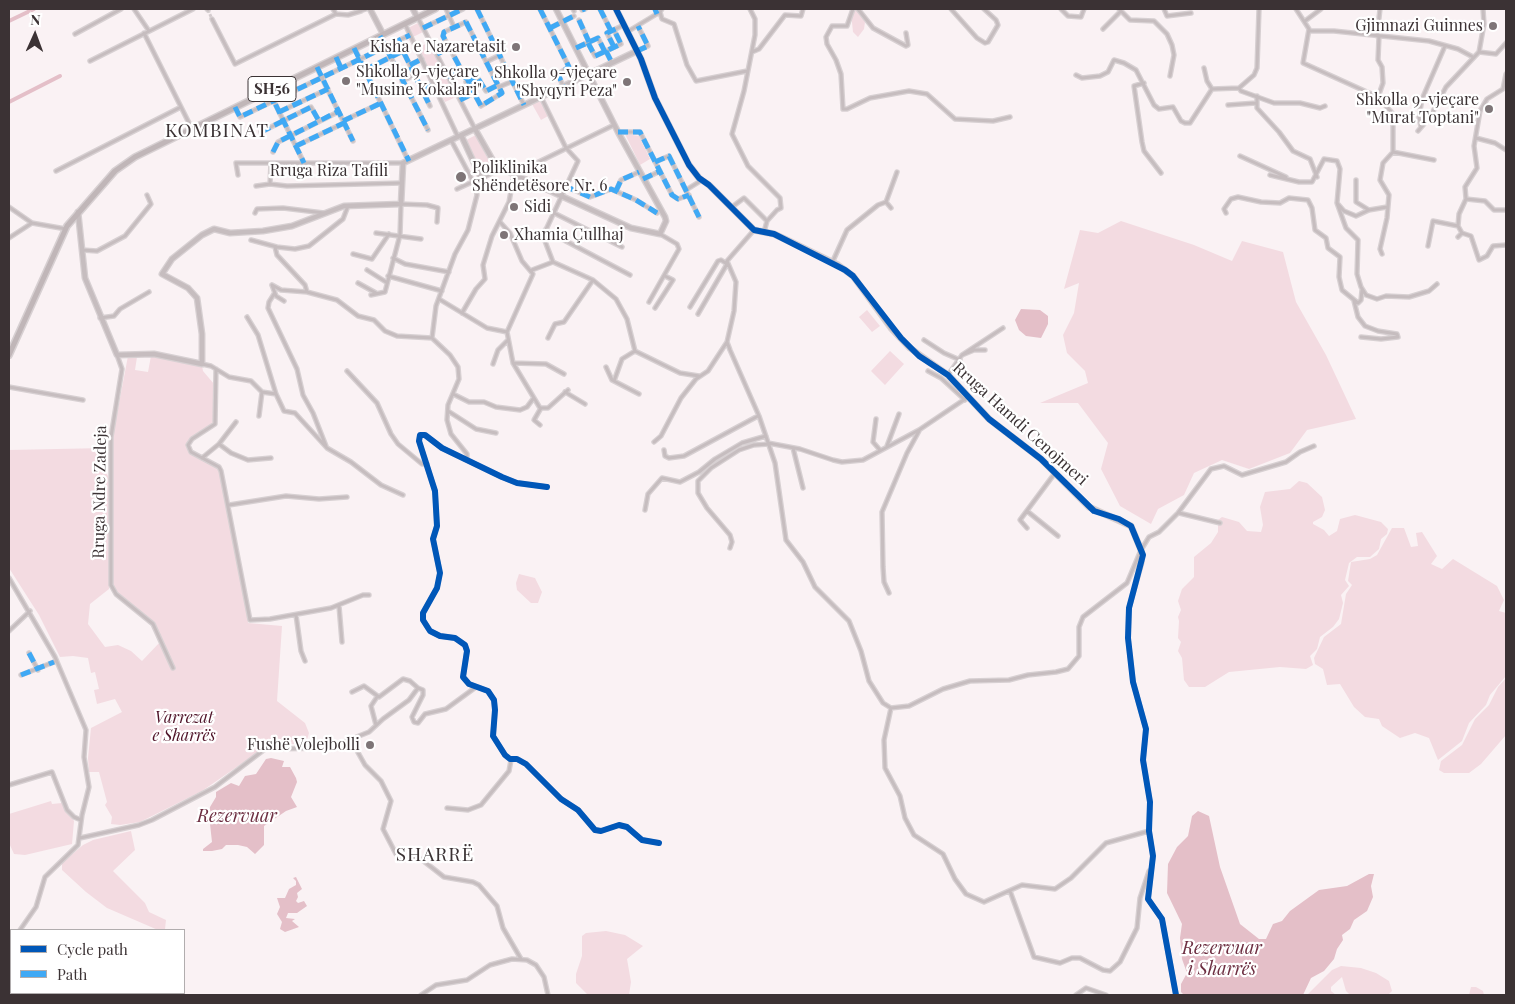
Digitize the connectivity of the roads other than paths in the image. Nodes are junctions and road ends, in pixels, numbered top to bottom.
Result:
1 (122, 9) edge
2 (134, 9) edge
3 (193, 9) edge
4 (334, 9) edge
5 (413, 9) edge
6 (435, 9) edge
7 (446, 9) edge
8 (463, 9) edge
9 (477, 9) edge
10 (540, 9) edge
11 (556, 9) edge
12 (600, 9) edge
13 (616, 9) edge
14 (655, 9) edge
15 (750, 9) edge
16 (803, 9) edge
17 (852, 9) edge
18 (858, 9) edge
19 (951, 9) edge
20 (984, 9) edge
21 (1061, 9) edge
22 (1084, 9) edge
23 (1164, 9) edge
24 (1259, 9) edge
25 (1296, 9) edge
26 (1321, 9) edge
27 (1380, 9) edge
28 (1484, 9) edge
29 (365, 10) edge
30 (1120, 10) edge
31 (660, 12) edge
32 (1191, 13) dead end
33 (336, 14) junction
34 (449, 16) junction
35 (574, 16) dead end
36 (418, 17) junction
37 (212, 19) tunnel mouth
38 (579, 20) dead end
39 (1305, 20) junction
40 (563, 22) junction
41 (404, 24) junction
42 (624, 25) junction
43 (638, 26) junction
44 (454, 27) junction
45 (423, 28) junction
46 (550, 28) junction
47 (1103, 29) dead end
48 (149, 31) junction
49 (613, 31) junction
50 (627, 32) junction
51 (1309, 32) junction
52 (144, 33) junction
53 (906, 33) dead end
54 (74, 34) dead end
55 (410, 34) junction
56 (382, 35) junction
57 (1378, 36) junction
58 (588, 42) junction
59 (1506, 43) edge
60 (385, 46) junction
61 (1445, 46) junction
62 (614, 47) junction
63 (354, 48) junction
64 (449, 48) junction
65 (576, 48) junction
66 (605, 52) junction
67 (637, 52) junction
68 (752, 52) junction
69 (1479, 52) junction
70 (437, 54) junction
71 (500, 55) junction
72 (1473, 56) junction
73 (390, 57) junction
74 (336, 58) junction
75 (360, 59) junction
76 (422, 59) junction
77 (90, 61) dead end
78 (486, 62) junction
79 (612, 63) junction
80 (410, 65) junction
81 (317, 67) junction
82 (341, 68) junction
83 (1204, 68) dead end
84 (365, 70) junction
85 (461, 71) junction
86 (747, 71) junction
87 (589, 74) junction
88 (1506, 74) edge
89 (414, 75) junction
90 (1076, 75) dead end
91 (1170, 76) dead end
92 (322, 77) junction
93 (448, 77) junction
94 (293, 79) junction
95 (402, 80) junction
96 (513, 81) junction
97 (466, 82) junction
98 (1144, 83) junction
99 (434, 85) junction
100 (499, 86) junction
101 (563, 86) junction
102 (1239, 88) junction
103 (298, 89) junction
104 (328, 89) junction
105 (422, 90) junction
106 (1212, 90) junction
107 (269, 91) junction
108 (472, 94) junction
109 (1257, 96) junction
110 (1378, 96) junction
111 (541, 97) junction
112 (274, 100) junction
113 (460, 100) junction
114 (1256, 102) junction
115 (381, 103) junction
116 (524, 105) junction
117 (1228, 105) dead end
118 (430, 106) dead end
119 (1325, 106) dead end
120 (181, 107) junction
121 (235, 108) junction
122 (279, 112) junction
123 (338, 112) junction
124 (1010, 117) dead end
125 (284, 121) junction
126 (318, 121) junction
127 (344, 122) junction
128 (614, 125) junction
129 (1421, 127) junction
130 (192, 129) junction
131 (475, 129) junction
132 (428, 130) dead end
133 (1418, 131) dead end
134 (261, 132) dead end
135 (618, 132) junction
136 (290, 135) junction
137 (459, 136) junction
138 (1476, 138) junction
139 (451, 140) junction
140 (353, 141) dead end
141 (296, 146) junction
142 (566, 148) junction
143 (1506, 150) edge
144 (273, 152) dead end
145 (1393, 152) junction
146 (1240, 156) dead end
147 (1434, 160) dead end
148 (409, 161) junction
149 (655, 162) junction
150 (271, 163) junction
151 (304, 163) junction
152 (403, 163) junction
153 (500, 168) junction
154 (56, 171) dead end
155 (639, 172) junction
156 (660, 172) junction
157 (897, 172) dead end
158 (1160, 173) dead end
159 (514, 174) junction
160 (238, 175) dead end
161 (1270, 175) dead end
162 (1317, 177) junction
163 (481, 178) junction
164 (643, 179) junction
165 (1288, 179) junction
166 (702, 180) junction
167 (1356, 180) dead end
168 (472, 182) junction
169 (270, 184) junction
170 (402, 184) junction
171 (256, 186) dead end
172 (567, 187) junction
173 (457, 189) dead end
174 (686, 190) junction
175 (616, 191) junction
176 (147, 195) dead end
177 (689, 195) junction
178 (563, 196) junction
179 (1466, 199) junction
180 (886, 202) junction
181 (1337, 203) junction
182 (401, 204) junction
183 (348, 206) junction
184 (9, 207) edge
185 (732, 207) junction
186 (1387, 207) junction
187 (891, 208) dead end
188 (1369, 210) junction
189 (1506, 210) edge
190 (78, 212) junction
191 (255, 212) dead end
192 (324, 213) junction
193 (554, 213) junction
194 (657, 213) dead end
195 (1226, 214) dead end
196 (699, 216) dead end
197 (767, 221) junction
198 (438, 222) dead end
199 (500, 222) junction
200 (32, 223) junction
201 (1458, 226) junction
202 (66, 229) junction
203 (546, 230) junction
204 (754, 230) junction
205 (764, 232) junction
206 (376, 233) dead end
207 (1462, 233) junction
208 (389, 234) junction
209 (660, 234) junction
210 (400, 235) junction
211 (1458, 237) dead end
212 (9, 238) edge
213 (421, 239) dead end
214 (251, 240) dead end
215 (1506, 245) edge
216 (275, 246) junction
217 (1428, 246) dead end
218 (622, 247) dead end
219 (82, 250) junction
220 (353, 254) dead end
221 (1382, 254) dead end
222 (393, 258) junction
223 (553, 262) junction
224 (832, 263) junction
225 (727, 264) junction
226 (367, 270) dead end
227 (532, 270) junction
228 (449, 272) junction
229 (630, 275) dead end
230 (388, 276) junction
231 (666, 276) junction
232 (593, 280) junction
233 (386, 282) junction
234 (358, 283) dead end
235 (1437, 284) dead end
236 (1362, 290) junction
237 (442, 291) junction
238 (149, 292) dead end
239 (307, 292) junction
240 (274, 294) junction
241 (379, 294) junction
242 (371, 295) dead end
243 (439, 299) junction
244 (1354, 300) junction
245 (284, 301) dead end
246 (649, 302) dead end
247 (655, 308) dead end
248 (690, 308) dead end
249 (462, 313) junction
250 (698, 314) dead end
251 (247, 317) dead end
252 (100, 318) junction
253 (1003, 328) dead end
254 (507, 332) junction
255 (1362, 337) dead end
256 (432, 338) junction
257 (548, 338) dead end
258 (508, 340) junction
259 (924, 340) dead end
260 (727, 342) junction
261 (985, 350) dead end
262 (635, 351) junction
263 (9, 355) edge
264 (117, 355) junction
265 (962, 355) junction
266 (960, 360) junction
267 (513, 363) junction
268 (202, 364) junction
269 (494, 364) dead end
270 (606, 367) dead end
271 (216, 369) junction
272 (347, 371) dead end
273 (928, 371) dead end
274 (564, 374) dead end
275 (948, 375) junction
276 (700, 376) junction
277 (614, 381) junction
278 (9, 387) edge
279 (262, 392) junction
280 (276, 394) junction
281 (454, 394) junction
282 (639, 394) dead end
283 (533, 399) junction
284 (967, 399) junction
285 (83, 400) dead end
286 (585, 404) dead end
287 (541, 408) junction
288 (447, 410) junction
289 (898, 414) dead end
290 (259, 416) dead end
291 (759, 416) junction
292 (876, 419) dead end
293 (236, 422) dead end
294 (540, 426) dead end
295 (919, 430) junction
296 (496, 433) dead end
297 (766, 436) junction
298 (654, 442) dead end
299 (219, 444) junction
300 (769, 444) junction
301 (326, 446) junction
302 (886, 446) junction
303 (1314, 446) dead end
304 (793, 448) junction
305 (664, 450) dead end
306 (880, 450) junction
307 (202, 458) junction
308 (271, 458) dead end
309 (467, 458) junction
310 (427, 464) junction
311 (1055, 473) junction
312 (547, 487) dead end
313 (803, 488) dead end
314 (403, 495) dead end
315 (347, 497) dead end
316 (229, 505) junction
317 (645, 510) dead end
318 (1026, 511) junction
319 (1178, 514) junction
320 (1220, 523) dead end
321 (1027, 528) dead end
322 (1058, 536) dead end
323 (730, 548) dead end
324 (1141, 550) junction
325 (9, 578) edge
326 (889, 593) dead end
327 (369, 595) dead end
328 (339, 606) junction
329 (30, 611) junction
330 (296, 615) junction
331 (9, 632) edge
332 (342, 642) dead end
333 (29, 653) dead end
334 (305, 661) dead end
335 (54, 662) dead end
336 (173, 668) dead end
337 (38, 670) junction
338 (21, 675) dead end
339 (476, 687) junction
340 (418, 688) junction
341 (352, 692) dead end
342 (377, 697) junction
343 (891, 708) junction
344 (376, 725) junction
345 (351, 740) junction
346 (512, 760) junction
347 (9, 785) edge
348 (448, 808) dead end
349 (81, 820) junction
350 (1149, 831) junction
351 (80, 838) junction
352 (659, 843) dead end
353 (1152, 863) junction
354 (1010, 891) junction
355 (21, 929) edge
356 (521, 959) junction
357 (421, 995) edge
358 (548, 995) edge
359 (1076, 995) edge
360 (1106, 995) edge
361 (1176, 995) edge

1 - 54 street
2 - 48 street
3 - 48 street
4 - 33 street
5 - 36 street
6 - 36 main road, SH56
7 - 34 street
8 - 34 street
9 - 71 street
10 - 46 street
11 - 40 street
12 - 49 street
13 - 42 street
14 - 31 street
15 - 68 street
16 - 68 street
17 - 124 street
18 - 53 street
19 - 20 street
21 - 22 street
23 - 32 street
24 - 102 street
25 - 39 street
26 - 39 street
27 - 57 street
28 - 69 street
29 - 33 street
29 - 56 street
30 - 47 street
30 - 91 street
31 - 43 street
31 - 86 street
33 - 37 street
34 - 44 street
34 - 45 street
35 - 40 street
36 - 41 main road, SH56
36 - 45 street
38 - 58 street
39 - 51 street
40 - 46 street
40 - 65 street
41 - 55 street
41 - 56 main road, SH56
42 - 49 street
42 - 50 street
43 - 50 street
43 - 67 street
44 - 64 street
44 - 78 street
45 - 70 street
46 - 101 street
48 - 52 street
49 - 62 street
49 - 62 street
50 - 67 street
51 - 57 street
51 - 110 street
52 - 77 street
52 - 120 street
55 - 60 street
55 - 76 street
56 - 60 street
56 - 63 main road, SH56
57 - 61 street
57 - 110 street
58 - 65 street
58 - 66 street
58 - 66 street
59 - 69 street
60 - 73 street
60 - 75 street
61 - 72 street
61 - 129 street
62 - 66 street
63 - 74 main road, SH56
63 - 75 street
64 - 70 street
64 - 85 street
65 - 87 street
66 - 79 street
67 - 79 street
67 - 166 street
68 - 86 street
69 - 72 street
70 - 93 street
71 - 78 street
71 - 96 street
72 - 129 street
73 - 80 street
73 - 84 street
73 - 95 street
74 - 81 main road, SH56
74 - 82 street
75 - 82 street
75 - 84 street
76 - 80 street
76 - 99 street
78 - 100 street
79 - 87 street
80 - 89 street
81 - 92 street
81 - 94 main road, SH56
82 - 92 street
83 - 106 street
84 - 115 street
85 - 93 street
85 - 97 street
86 - 197 street
87 - 101 street
87 - 128 street
88 - 138 street
89 - 95 street
89 - 105 street
90 - 98 street
92 - 103 street
92 - 104 street
93 - 113 street
94 - 103 street
94 - 107 main road, SH56
95 - 132 street
96 - 100 street
96 - 116 street
97 - 100 street
97 - 108 street
98 - 106 street
98 - 158 street
99 - 105 street
99 - 137 street
100 - 108 street
101 - 111 street
102 - 106 street
102 - 109 street
103 - 112 street
104 - 122 street
104 - 123 street
105 - 118 street
107 - 112 street
107 - 121 main road, SH56
108 - 113 street
109 - 114 street
109 - 119 street
110 - 145 street
111 - 116 street
111 - 142 street
112 - 121 street
112 - 122 street
113 - 131 street
114 - 117 street
114 - 162 street
115 - 127 street
115 - 148 street
116 - 131 street
120 - 130 street
120 - 154 street
121 - 130 main road, SH56
122 - 125 street
123 - 126 street
123 - 127 street
125 - 126 street
125 - 134 street
125 - 136 street
126 - 136 street
127 - 140 street
127 - 141 street
128 - 135 street
128 - 142 street
129 - 133 street
130 - 190 main road, SH56
131 - 137 street
131 - 153 street
135 - 149 street
135 - 155 street
136 - 141 street
136 - 144 street
137 - 139 street
137 - 163 street
138 - 143 street
138 - 179 street
139 - 148 street
139 - 168 street
141 - 151 street
142 - 159 street
142 - 172 street
145 - 147 street
145 - 186 street
146 - 165 street
148 - 152 street
149 - 156 street
149 - 174 street
150 - 151 street
150 - 160 street
150 - 169 street
151 - 152 street
152 - 170 street
153 - 159 street
153 - 163 street
155 - 164 street
155 - 175 street
156 - 164 street
156 - 177 street
157 - 180 street
159 - 178 street
159 - 199 street
161 - 165 street
162 - 165 street
162 - 181 street
163 - 168 street
164 - 209 street
166 - 174 street
166 - 185 street
167 - 188 street
168 - 173 street
168 - 228 street
169 - 170 street, Rruga Riza Tafili
169 - 171 street, Rruga Riza Tafili
170 - 182 street
172 - 175 street
172 - 178 street
174 - 177 street
175 - 194 street
176 - 219 street
177 - 196 street
178 - 193 street
178 - 209 street
179 - 189 street
179 - 201 street
180 - 187 street
180 - 224 street
181 - 188 street
181 - 236 street
182 - 183 street
182 - 198 street
182 - 210 street
183 - 192 street
183 - 216 street
184 - 200 street
185 - 197 street
185 - 204 street
186 - 188 street
186 - 221 street
190 - 202 main road, SH56
190 - 219 street, Rruga Ndre Zadeja
191 - 192 street
192 - 268 street
193 - 203 street
193 - 218 street
195 - 244 street
197 - 205 street
199 - 227 street
199 - 249 street
200 - 202 street
200 - 212 street
201 - 207 street
201 - 217 street
202 - 263 main road, SH56
203 - 223 street
203 - 229 street
204 - 205 street, Rruga Hamdi Cenojmeri
204 - 225 street
205 - 224 street, Rruga Hamdi Cenojmeri
206 - 208 street
207 - 211 street
207 - 215 street
208 - 210 street
208 - 220 street
209 - 231 street
210 - 213 street
210 - 222 street
214 - 216 street
216 - 239 street
219 - 252 street, Rruga Ndre Zadeja
222 - 228 street
222 - 230 street
223 - 227 street
223 - 232 street
224 - 275 street, Rruga Hamdi Cenojmeri
225 - 248 street
225 - 250 street
225 - 260 street
226 - 233 street
227 - 254 street
228 - 237 street
230 - 233 street
230 - 237 street
231 - 246 street
231 - 247 street
232 - 257 street
232 - 262 street
233 - 241 street
234 - 241 street
235 - 236 street
236 - 244 street
237 - 243 street
238 - 252 street
239 - 240 street
239 - 256 street
240 - 245 street
240 - 301 street
241 - 242 street
243 - 249 street
243 - 256 street
244 - 255 street
249 - 254 street
251 - 280 street
252 - 264 street, Rruga Ndre Zadeja
253 - 265 street
254 - 258 street
256 - 281 street
258 - 267 street
258 - 269 street
259 - 266 street
260 - 276 street
260 - 291 street
261 - 265 street
262 - 276 street
262 - 277 street
264 - 268 street
264 - 336 street, Rruga Ndre Zadeja
265 - 266 street
266 - 275 street
267 - 274 street
267 - 283 street
268 - 271 street
270 - 277 street
271 - 279 street
271 - 307 street
272 - 310 street
273 - 284 street
275 - 284 street, Rruga Hamdi Cenojmeri
276 - 298 street
277 - 282 street
278 - 285 street
279 - 280 street
279 - 290 street
280 - 301 street
281 - 283 street
281 - 288 street
283 - 287 street
284 - 295 street
284 - 311 street, Rruga Hamdi Cenojmeri
286 - 287 street
287 - 294 street
288 - 296 street
288 - 309 street
289 - 302 street
291 - 297 street
291 - 305 street
292 - 306 street
293 - 299 street
295 - 302 street
295 - 326 street
297 - 300 street
297 - 317 street
299 - 307 street
299 - 308 street
300 - 304 street
300 - 323 street
300 - 343 street
301 - 314 street
302 - 306 street
303 - 319 street
304 - 306 street
304 - 313 street
307 - 316 street
309 - 310 street
309 - 312 street
310 - 339 street
311 - 318 street
311 - 324 street, Rruga Hamdi Cenojmeri
315 - 316 street
316 - 330 street
318 - 321 street
318 - 322 street
319 - 320 street
319 - 324 street
324 - 343 street
324 - 350 street
325 - 329 street
327 - 328 street
328 - 330 street
328 - 332 street
329 - 331 street
329 - 349 street
330 - 334 street
333 - 337 street
335 - 337 street
337 - 338 street
339 - 340 street
339 - 346 street
340 - 342 street
340 - 344 street
341 - 342 street
342 - 344 street
343 - 354 street
344 - 345 street
345 - 351 street
345 - 356 street
346 - 348 street
346 - 352 street
347 - 349 street
349 - 351 street
350 - 353 street
350 - 354 street
351 - 355 street
353 - 354 street
353 - 361 street
356 - 357 street
356 - 358 street
359 - 360 street

